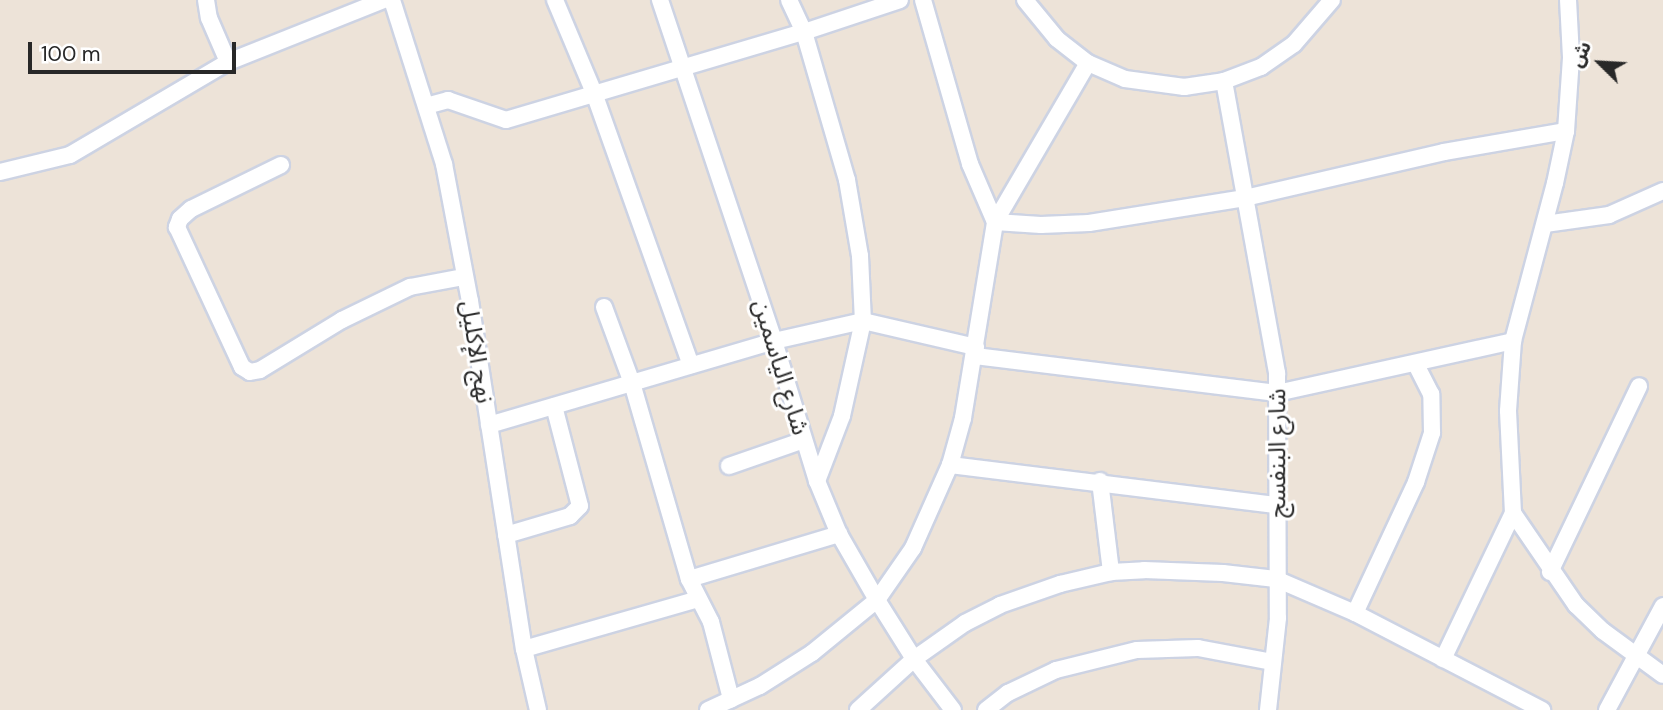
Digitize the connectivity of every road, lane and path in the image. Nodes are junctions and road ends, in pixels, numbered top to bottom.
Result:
1 (206, 0) edge
2 (384, 0) edge
3 (392, 0) edge
4 (555, 0) edge
5 (660, 0) edge
6 (789, 0) edge
7 (900, 0) edge
8 (923, 0) edge
9 (1025, 0) edge
10 (1332, 0) edge
11 (1568, 0) edge
12 (804, 32) junction
13 (228, 62) junction
14 (1088, 63) junction
15 (685, 68) junction
16 (1224, 81) junction
17 (594, 93) junction
18 (426, 106) junction
19 (1566, 131) junction
20 (281, 165) dead end
21 (0, 172) edge
22 (1663, 191) edge
23 (1245, 198) junction
24 (995, 222) junction
25 (1545, 224) junction
26 (464, 277) junction
27 (604, 307) dead end
28 (863, 321) junction
29 (774, 341) junction
30 (1513, 341) junction
31 (976, 351) junction
32 (1416, 364) junction
33 (691, 365) junction
34 (632, 383) junction
35 (1639, 386) dead end
36 (1277, 393) junction
37 (554, 406) junction
38 (489, 425) junction
39 (804, 440) junction
40 (950, 464) junction
41 (729, 466) dead end
42 (817, 481) junction
43 (1100, 481) junction
44 (1276, 505) junction
45 (1513, 513) junction
46 (506, 534) junction
47 (839, 534) junction
48 (1111, 572) junction
49 (1550, 572) junction
50 (689, 579) junction
51 (1276, 579) junction
52 (698, 599) junction
53 (877, 600) junction
54 (1663, 606) edge
55 (1355, 613) junction
56 (524, 649) junction
57 (1638, 656) junction
58 (914, 659) junction
59 (1443, 659) junction
60 (1272, 662) junction
61 (1663, 675) edge
62 (731, 699) junction
63 (538, 710) edge
64 (708, 710) edge
65 (858, 710) edge
66 (953, 710) edge
67 (986, 710) edge
68 (1268, 710) edge
69 (1542, 710) edge
70 (1607, 710) edge

1 - 13 street
2 - 13 street
3 - 18 street, نهج الإكليل
4 - 17 street
5 - 15 street, شارع الياسمين
6 - 12 street
7 - 12 street
8 - 24 street
9 - 14 street
10 - 16 street
11 - 19 street
12 - 15 street
12 - 28 street
13 - 21 street
14 - 16 street
14 - 24 street
15 - 17 street
15 - 29 street, شارع الياسمين
16 - 23 street, شارع البنفسج
17 - 18 street
17 - 33 street
18 - 26 street, نهج الإكليل
19 - 23 street
19 - 25 street
20 - 26 street
22 - 25 street
23 - 24 street
23 - 36 street, شارع البنفسج
24 - 31 street
25 - 30 street
26 - 38 street, نهج الإكليل
27 - 34 street
28 - 29 street
28 - 31 street
28 - 42 street
29 - 33 street
29 - 39 street, شارع الياسمين
30 - 32 street
30 - 45 street
31 - 36 street
31 - 40 street
32 - 36 street
32 - 55 street
33 - 34 street
34 - 37 street
34 - 50 street
35 - 49 street
36 - 44 street, شارع البنفسج
37 - 38 street
37 - 46 street
38 - 46 street, نهج الإكليل
39 - 41 street
39 - 42 street, شارع الياسمين
40 - 43 street
40 - 53 street
42 - 47 street, شارع الياسمين
43 - 44 street
43 - 48 street
44 - 51 street, شارع البنفسج
45 - 49 street
45 - 59 street
46 - 56 street, نهج الإكليل
47 - 50 street
47 - 53 street, شارع الياسمين
48 - 51 street
48 - 58 street
49 - 57 street
50 - 52 street
51 - 55 street
51 - 60 street, شارع البنفسج
52 - 56 street
52 - 62 street
53 - 58 street, شارع الياسمين
53 - 62 street
54 - 57 street
55 - 59 street
56 - 63 street, نهج الإكليل
57 - 61 street
57 - 70 street
58 - 65 street
58 - 66 street, شارع الياسمين
59 - 69 street
60 - 67 street
60 - 68 street, شارع البنفسج
62 - 64 street

